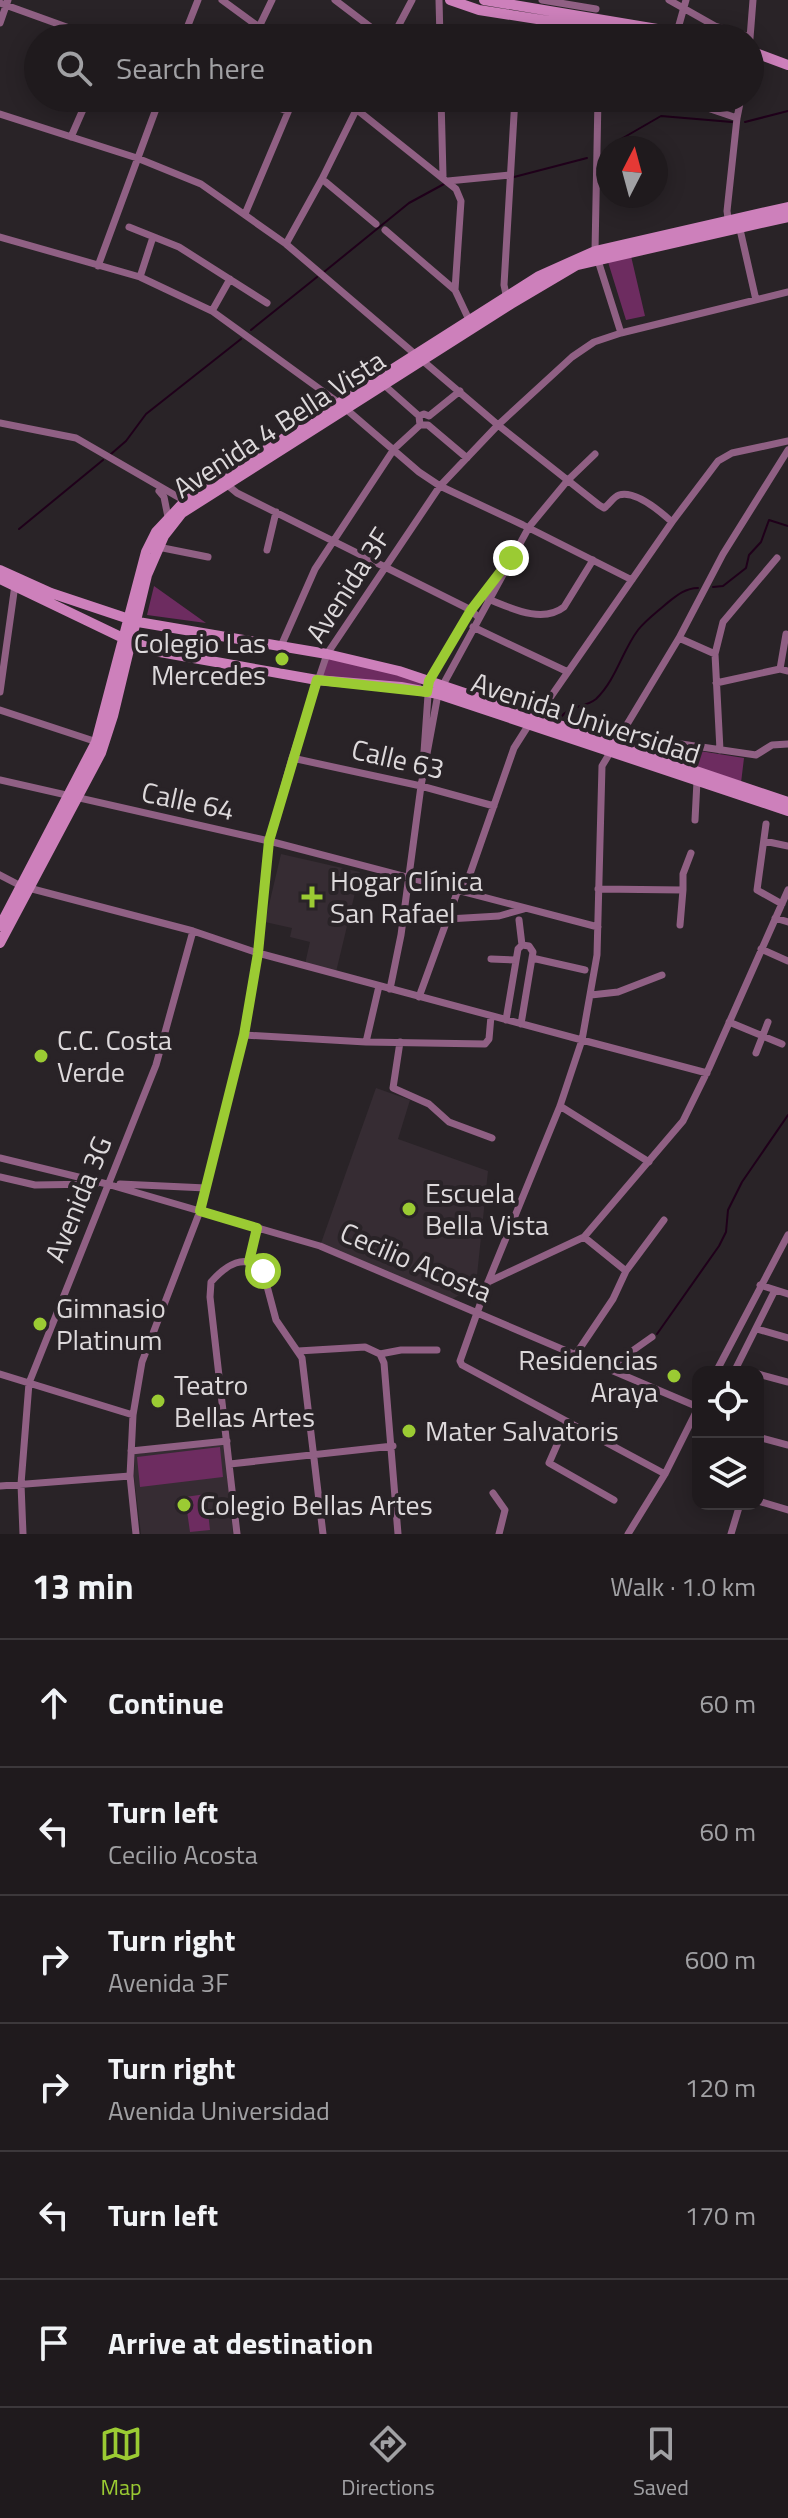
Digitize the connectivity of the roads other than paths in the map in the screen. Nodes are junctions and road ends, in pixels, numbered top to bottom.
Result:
1 (198, 0) edge
2 (222, 0) edge
3 (272, 0) edge
4 (335, 0) edge
5 (412, 0) edge
6 (439, 0) edge
7 (450, 0) edge
8 (484, 0) edge
9 (542, 0) edge
10 (596, 0) edge
11 (669, 0) edge
12 (753, 0) edge
13 (5, 3) edge
14 (685, 3) edge
15 (0, 23) edge
16 (60, 24) edge
17 (189, 24) edge
18 (255, 24) edge
19 (260, 24) edge
20 (367, 24) edge
21 (399, 24) edge
22 (440, 24) edge
23 (597, 24) edge
24 (679, 24) edge
25 (712, 24) edge
26 (751, 24) edge
27 (764, 47) edge
28 (764, 56) edge
29 (788, 58) edge
30 (788, 65) edge
31 (82, 112) edge
32 (155, 112) edge
33 (287, 112) edge
34 (353, 112) edge
35 (369, 112) edge
36 (442, 112) edge
37 (514, 112) edge
38 (598, 112) edge
39 (719, 112) edge
40 (738, 112) edge
41 (0, 114) edge
42 (737, 118) junction
43 (71, 137) junction
44 (137, 158) junction
45 (510, 175) junction
46 (322, 179) junction
47 (446, 179) junction
48 (788, 207) edge
49 (245, 214) junction
50 (788, 217) edge
51 (376, 224) dead end
52 (734, 225) junction
53 (129, 227) dead end
54 (385, 230) dead end
55 (0, 237) edge
56 (153, 237) junction
57 (286, 244) junction
58 (596, 255) junction
59 (98, 266) junction
60 (140, 277) junction
61 (230, 279) junction
62 (455, 290) junction
63 (788, 292) edge
64 (756, 300) junction
65 (508, 301) junction
66 (267, 303) dead end
67 (212, 311) junction
68 (471, 324) junction
69 (621, 333) junction
70 (420, 356) junction
71 (381, 381) junction
72 (460, 391) junction
73 (343, 406) junction
74 (424, 421) junction
75 (0, 423) edge
76 (498, 425) junction
77 (788, 441) edge
78 (394, 449) junction
79 (788, 450) edge
80 (595, 454) dead end
81 (467, 458) junction
82 (568, 480) junction
83 (224, 482) junction
84 (155, 486) junction
85 (440, 486) junction
86 (185, 501) junction
87 (276, 512) junction
88 (168, 517) junction
89 (672, 522) junction
90 (529, 527) junction
91 (335, 541) junction
92 (158, 547) junction
93 (267, 550) dead end
94 (208, 557) dead end
95 (511, 558) junction
96 (777, 558) dead end
97 (593, 560) junction
98 (384, 566) junction
99 (0, 570) edge
100 (0, 579) edge
101 (632, 580) junction
102 (15, 585) junction
103 (488, 599) junction
104 (471, 610) junction
105 (478, 617) junction
106 (132, 620) junction
107 (473, 627) junction
108 (786, 634) dead end
109 (679, 638) junction
110 (127, 639) junction
111 (3, 644) edge
112 (281, 646) junction
113 (155, 650) junction
114 (327, 654) junction
115 (715, 654) junction
116 (126, 661) junction
117 (784, 670) edge
118 (568, 672) junction
119 (317, 680) junction
120 (716, 683) junction
121 (434, 688) junction
122 (0, 692) edge
123 (0, 710) edge
124 (532, 722) junction
125 (100, 743) junction
126 (614, 744) junction
127 (788, 744) edge
128 (720, 750) junction
129 (292, 758) junction
130 (0, 780) edge
131 (697, 781) junction
132 (421, 786) junction
133 (73, 798) junction
134 (788, 802) edge
135 (494, 806) junction
136 (788, 811) edge
137 (695, 820) dead end
138 (766, 824) dead end
139 (269, 841) junction
140 (764, 841) junction
141 (788, 846) edge
142 (691, 853) dead end
143 (0, 875) edge
144 (410, 879) junction
145 (25, 887) junction
146 (598, 889) junction
147 (461, 890) junction
148 (683, 890) junction
149 (788, 890) edge
150 (782, 904) junction
151 (527, 908) junction
152 (775, 918) junction
153 (448, 919) junction
154 (519, 920) dead end
155 (788, 922) edge
156 (680, 925) dead end
157 (0, 926) edge
158 (598, 927) junction
159 (193, 931) junction
160 (0, 943) edge
161 (522, 945) junction
162 (761, 949) junction
163 (258, 953) junction
164 (532, 958) junction
165 (491, 959) dead end
166 (516, 960) junction
167 (788, 961) edge
168 (585, 970) dead end
169 (662, 975) dead end
170 (379, 986) junction
171 (390, 989) junction
172 (591, 995) junction
173 (419, 997) junction
174 (491, 1016) junction
175 (506, 1020) junction
176 (729, 1022) junction
177 (768, 1022) dead end
178 (521, 1024) junction
179 (244, 1035) junction
180 (762, 1036) junction
181 (582, 1040) junction
182 (366, 1042) junction
183 (400, 1042) junction
184 (782, 1044) dead end
185 (756, 1053) dead end
186 (707, 1073) junction
187 (560, 1106) junction
188 (492, 1138) dead end
189 (0, 1158) edge
190 (649, 1162) junction
191 (0, 1177) edge
192 (107, 1184) junction
193 (206, 1188) junction
194 (200, 1211) junction
195 (664, 1220) dead end
196 (257, 1228) junction
197 (788, 1235) edge
198 (584, 1237) junction
199 (249, 1262) junction
200 (626, 1271) junction
201 (488, 1282) junction
202 (760, 1285) junction
203 (775, 1290) junction
204 (788, 1294) edge
205 (478, 1312) junction
206 (757, 1329) junction
207 (652, 1337) dead end
208 (788, 1338) edge
209 (437, 1350) dead end
210 (298, 1351) junction
211 (380, 1354) junction
212 (576, 1354) junction
213 (719, 1366) edge
214 (737, 1366) edge
215 (608, 1368) junction
216 (0, 1374) edge
217 (764, 1376) edge
218 (788, 1382) edge
219 (29, 1383) junction
220 (692, 1405) edge
221 (133, 1415) junction
222 (692, 1420) edge
223 (567, 1422) junction
224 (762, 1438) edge
225 (227, 1441) junction
226 (788, 1445) edge
227 (393, 1446) junction
228 (131, 1451) junction
229 (313, 1454) junction
230 (230, 1464) junction
231 (665, 1474) junction
232 (130, 1476) junction
233 (21, 1484) junction
234 (0, 1486) edge
235 (493, 1493) dead end
236 (614, 1500) dead end
237 (764, 1503) edge
238 (738, 1510) edge
239 (788, 1510) edge
240 (23, 1534) edge
241 (136, 1534) edge
242 (237, 1534) edge
243 (323, 1534) edge
244 (398, 1534) edge
245 (499, 1534) edge
246 (628, 1534) edge
247 (731, 1534) edge

1 - 17 street
2 - 18 street
3 - 19 street
4 - 20 street
5 - 21 street
6 - 22 street
7 - 23 street
8 - 23 street
9 - 23 street
10 - 23 street
11 - 14 street
12 - 26 street
13 - 15 street
13 - 16 street
14 - 24 street
14 - 25 street
27 - 29 street
28 - 30 street
31 - 43 street
32 - 44 street
33 - 49 street
34 - 46 street
35 - 47 street
36 - 47 street
37 - 45 street
38 - 58 street
39 - 42 street
40 - 42 street
41 - 43 street
42 - 52 street
43 - 44 street
44 - 49 street
44 - 59 street
45 - 47 street
45 - 65 street
46 - 51 street
46 - 57 street
47 - 62 street
48 - 52 street, Avenida 4 Bella Vista
49 - 57 street
50 - 52 street, Avenida 4 Bella Vista
52 - 58 street, Avenida 4 Bella Vista
52 - 64 street
53 - 56 street
54 - 62 street
55 - 59 street
56 - 60 street
56 - 61 street
57 - 70 street
58 - 65 street, Avenida 4 Bella Vista
58 - 69 street
59 - 60 street
60 - 67 street
61 - 66 street
61 - 67 street
62 - 68 street
63 - 64 street, Avenida 3F
64 - 69 street, Avenida 3F
65 - 68 street, Avenida 4 Bella Vista
67 - 73 street
68 - 70 street, Avenida 4 Bella Vista
69 - 76 street, Avenida 3F
70 - 71 street, Avenida 4 Bella Vista
70 - 72 street
71 - 73 street, Avenida 4 Bella Vista
71 - 74 street
72 - 74 street
72 - 76 street
73 - 78 street
73 - 83 street, Avenida 4 Bella Vista
74 - 78 street
74 - 81 street
75 - 84 street
76 - 81 street, Avenida 3F
76 - 82 street
77 - 89 street
78 - 85 street
78 - 91 street
79 - 109 street
80 - 82 street
81 - 85 street, Avenida 3F
82 - 89 street
82 - 90 street
83 - 86 street, Avenida 4 Bella Vista
83 - 87 street
83 - 92 street, Avenida 4 Bella Vista
84 - 86 street
84 - 88 street
85 - 90 street
85 - 98 street, Avenida 3F
86 - 88 street, Avenida 4 Bella Vista
87 - 91 street
87 - 93 street
88 - 106 street, Avenida 4 Bella Vista
89 - 101 street
90 - 95 street
90 - 97 street
91 - 98 street
91 - 112 street
92 - 94 street
92 - 106 street, Avenida 4 Bella Vista
95 - 103 street
95 - 104 street
96 - 115 street
97 - 101 street
97 - 103 street
98 - 104 street
98 - 114 street, Avenida 3F
99 - 106 street, Avenida Universidad
100 - 102 street, Avenida Universidad
101 - 118 street
102 - 110 street, Avenida Universidad
102 - 111 street
103 - 105 street
104 - 105 street
104 - 121 street
105 - 107 street
106 - 110 street, Avenida 4 Bella Vista
106 - 112 street, Avenida Universidad
107 - 118 street
107 - 121 street
108 - 117 street
109 - 115 street
109 - 126 street
110 - 113 street, Avenida Universidad
110 - 116 street, Avenida 4 Bella Vista
110 - 125 street, Avenida 4 Bella Vista
111 - 122 street
112 - 114 street, Avenida Universidad
113 - 116 street
113 - 119 street, Avenida Universidad
114 - 119 street, Avenida 3F
114 - 121 street, Avenida Universidad
115 - 120 street
116 - 125 street, Avenida 4 Bella Vista
117 - 120 street
118 - 124 street
119 - 121 street, Avenida Universidad
119 - 129 street, Avenida 3F
120 - 128 street
121 - 124 street, Avenida Universidad
121 - 132 street
123 - 125 street
124 - 126 street, Avenida Universidad
124 - 135 street
125 - 133 street, Avenida 4 Bella Vista
126 - 128 street
126 - 131 street, Avenida Universidad
126 - 134 street, Avenida Universidad
126 - 146 street
127 - 128 street
129 - 132 street, Calle 63
129 - 139 street, Avenida 3F
130 - 133 street, Calle 64
131 - 136 street, Avenida Universidad
131 - 137 street
132 - 135 street, Calle 63
132 - 144 street
133 - 139 street, Calle 64
133 - 145 street, Avenida 4 Bella Vista
135 - 147 street
138 - 140 street
139 - 144 street, Calle 64
139 - 163 street, Avenida 3F
140 - 141 street
140 - 150 street
142 - 148 street
143 - 145 street
144 - 147 street, Calle 64
144 - 171 street
145 - 157 street, Avenida 4 Bella Vista
145 - 159 street
145 - 160 street, Avenida 4 Bella Vista
146 - 148 street
146 - 158 street
147 - 151 street, Calle 64
147 - 153 street
148 - 156 street
149 - 150 street
150 - 152 street
151 - 153 street
151 - 158 street, Calle 64
152 - 155 street
152 - 162 street
153 - 173 street
154 - 161 street
158 - 172 street
159 - 163 street
159 - 192 street, Avenida 3G
161 - 164 street
161 - 166 street
162 - 167 street
162 - 176 street
163 - 170 street
163 - 179 street, Avenida 3F
164 - 168 street
164 - 178 street
165 - 166 street
166 - 175 street
169 - 172 street
170 - 171 street
170 - 182 street
171 - 173 street
172 - 181 street
173 - 174 street
174 - 175 street
174 - 183 street
175 - 178 street
176 - 180 street
176 - 186 street
177 - 180 street
178 - 181 street
179 - 182 street
179 - 193 street, Avenida 3F
180 - 184 street
180 - 185 street
181 - 186 street
181 - 187 street
182 - 183 street
183 - 188 street
186 - 190 street
187 - 190 street
187 - 201 street
189 - 192 street, Cecilio Acosta
190 - 198 street
191 - 192 street, Cecilio Acosta
192 - 193 street
192 - 194 street, Cecilio Acosta
192 - 219 street, Avenida 3G
193 - 194 street, Avenida 3F
194 - 196 street, Cecilio Acosta
194 - 221 street, Avenida 3F
195 - 200 street
196 - 199 street
196 - 205 street, Cecilio Acosta
197 - 202 street
198 - 200 street
198 - 201 street
199 - 210 street
199 - 225 street
200 - 212 street
201 - 205 street
202 - 203 street
202 - 213 street
203 - 204 street
203 - 206 street
205 - 212 street, Cecilio Acosta
205 - 223 street
206 - 208 street
206 - 214 street
207 - 215 street
209 - 211 street
210 - 211 street
210 - 229 street
211 - 227 street
212 - 215 street, Cecilio Acosta
215 - 220 street, Cecilio Acosta
216 - 219 street
217 - 218 street
219 - 221 street
219 - 233 street, Avenida 3G
221 - 228 street, Avenida 3F
222 - 231 street
223 - 231 street
223 - 236 street
224 - 226 street
225 - 228 street
225 - 230 street
227 - 229 street
227 - 244 street
228 - 232 street, Avenida 3F
229 - 230 street
229 - 243 street
230 - 242 street
231 - 246 street
232 - 233 street
232 - 241 street, Avenida 3F
233 - 234 street
233 - 240 street, Avenida 3G
235 - 245 street
237 - 239 street
238 - 247 street

